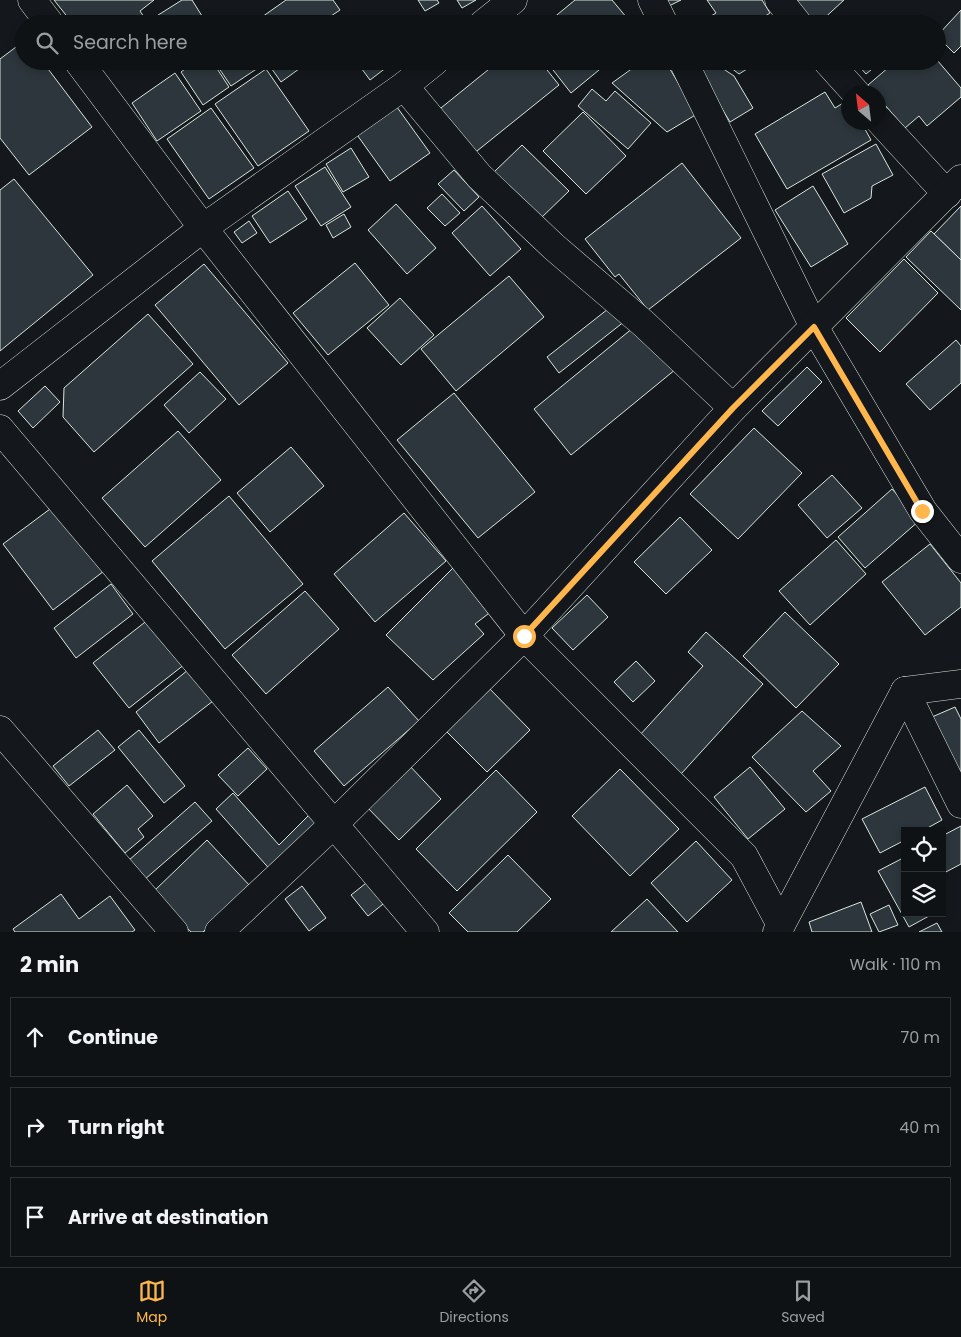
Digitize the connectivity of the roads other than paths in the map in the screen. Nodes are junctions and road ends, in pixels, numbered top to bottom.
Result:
1 (32, 0) edge
2 (514, 0) edge
3 (652, 0) edge
4 (778, 0) edge
5 (43, 15) edge
6 (495, 15) edge
7 (660, 15) edge
8 (790, 15) edge
9 (85, 70) edge
10 (424, 70) edge
11 (686, 70) edge
12 (836, 70) edge
13 (849, 85) edge
14 (404, 86) junction
15 (886, 125) edge
16 (954, 187) edge
17 (203, 228) junction
18 (814, 327) junction
19 (0, 386) edge
20 (733, 408) junction
21 (0, 429) edge
22 (961, 558) edge
23 (524, 636) junction
24 (961, 684) edge
25 (905, 691) junction
26 (0, 730) edge
27 (961, 804) edge
28 (334, 824) junction
29 (779, 928) edge
30 (174, 932) edge
31 (219, 932) edge
32 (424, 932) edge

1 - 5 street
2 - 6 street
3 - 7 street
4 - 8 street
9 - 17 street
10 - 14 street
11 - 18 street
12 - 13 street
14 - 17 street
14 - 20 street
15 - 16 street
16 - 18 street
17 - 19 street
17 - 23 street
18 - 20 street
18 - 22 street
20 - 23 street
21 - 28 street
23 - 28 street
23 - 29 street
24 - 25 street
25 - 27 street
25 - 29 street
26 - 30 street
28 - 31 street
28 - 32 street

